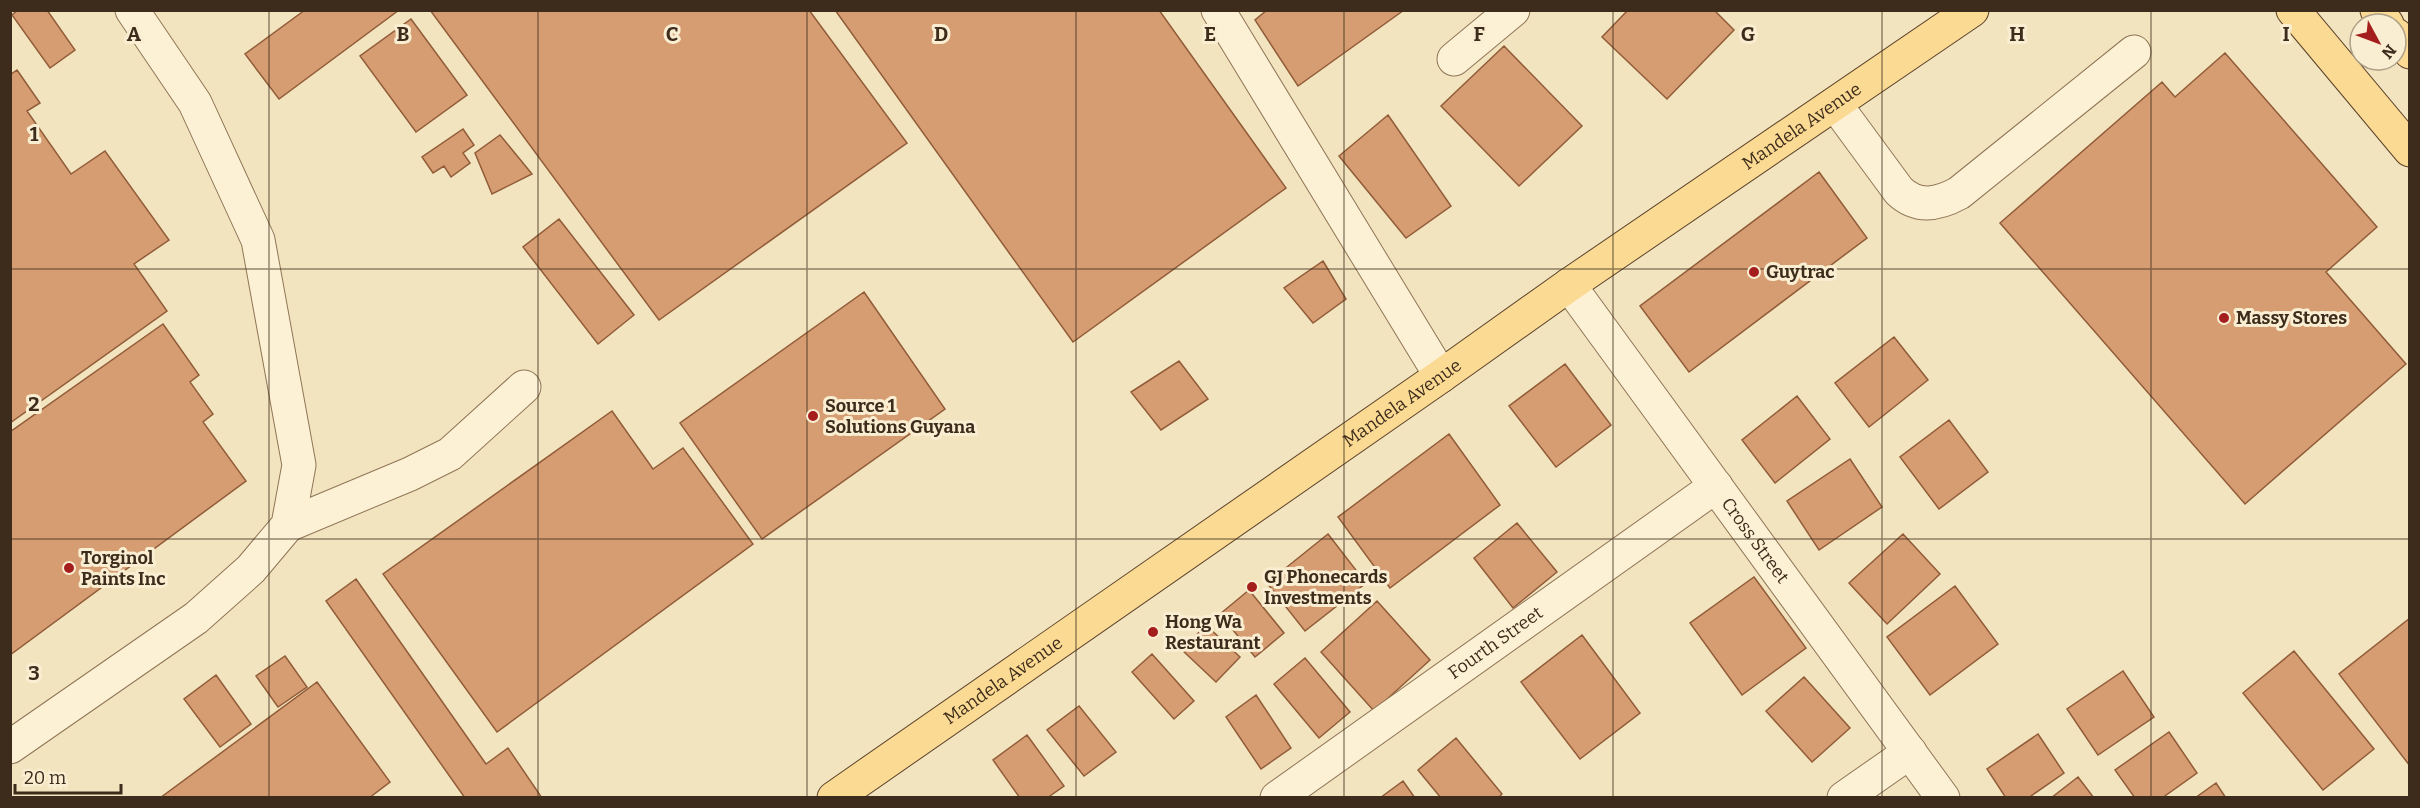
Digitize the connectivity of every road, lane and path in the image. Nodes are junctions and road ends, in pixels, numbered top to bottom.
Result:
1 (132, 10) edge
2 (1218, 10) edge
3 (1514, 10) edge
4 (1972, 10) edge
5 (2293, 10) edge
6 (2134, 52) dead end
7 (1454, 59) dead end
8 (1835, 104) junction
9 (2409, 150) edge
10 (1569, 285) junction
11 (1441, 376) junction
12 (524, 387) dead end
13 (1716, 486) junction
14 (288, 525) junction
15 (10, 747) edge
16 (1910, 752) junction
17 (834, 798) edge
18 (1276, 798) edge
19 (1844, 798) edge
20 (1943, 798) edge

1 - 14 street
2 - 11 street
3 - 7 street
4 - 8 main road, Mandela Avenue
5 - 9 main road
6 - 8 street
8 - 10 main road, Mandela Avenue
10 - 11 main road, Mandela Avenue
10 - 13 street, Cross Street
11 - 17 main road, Mandela Avenue
12 - 14 street
13 - 16 street, Cross Street
13 - 18 street, Fourth Street
14 - 15 street
16 - 19 street
16 - 20 street, Cross Street

